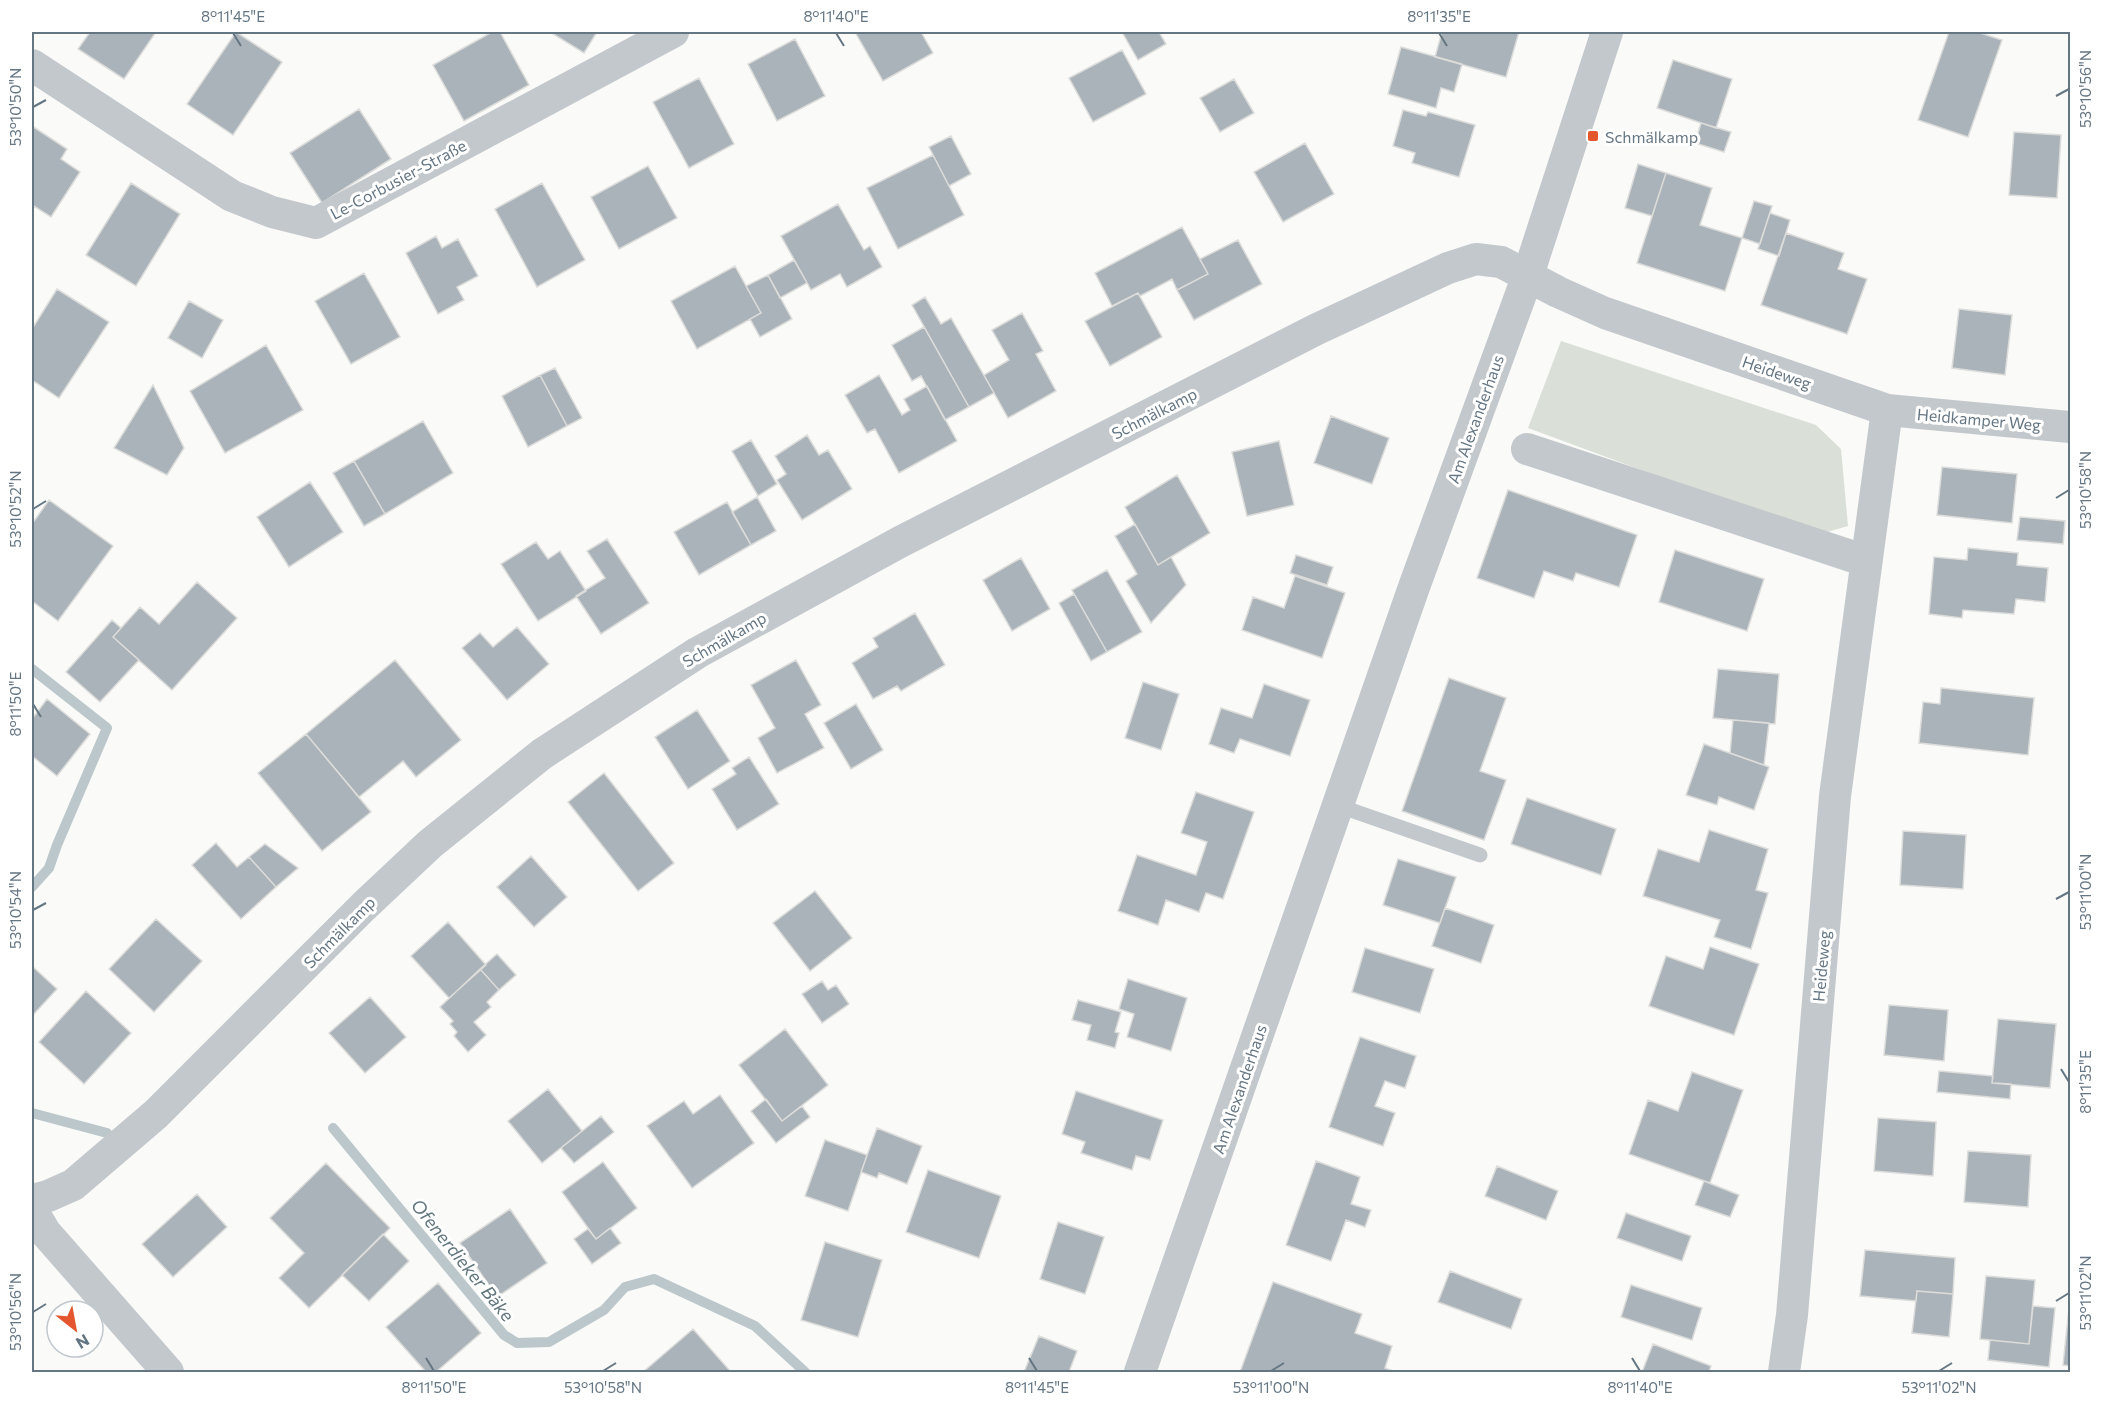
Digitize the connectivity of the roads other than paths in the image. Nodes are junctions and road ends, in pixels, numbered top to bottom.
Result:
1 (673, 32) edge
2 (1607, 32) edge
3 (32, 65) edge
4 (1528, 275) junction
5 (1887, 410) junction
6 (2070, 427) edge
7 (1527, 449) dead end
8 (1866, 561) junction
9 (1339, 806) junction
10 (1480, 855) dead end
11 (32, 1200) edge
12 (32, 1210) edge
13 (168, 1372) edge
14 (1140, 1372) edge
15 (1784, 1372) edge

1 - 3 street, Le-Corbusier-Straße
2 - 4 street, Am Alexanderhaus
4 - 5 street, Heideweg
4 - 9 street, Am Alexanderhaus
4 - 11 street, Schmälkamp
5 - 6 street, Heidkamper Weg
5 - 8 street, Heideweg
7 - 8 street
8 - 15 street, Heideweg
9 - 10 lane
9 - 14 street, Am Alexanderhaus
12 - 13 street

